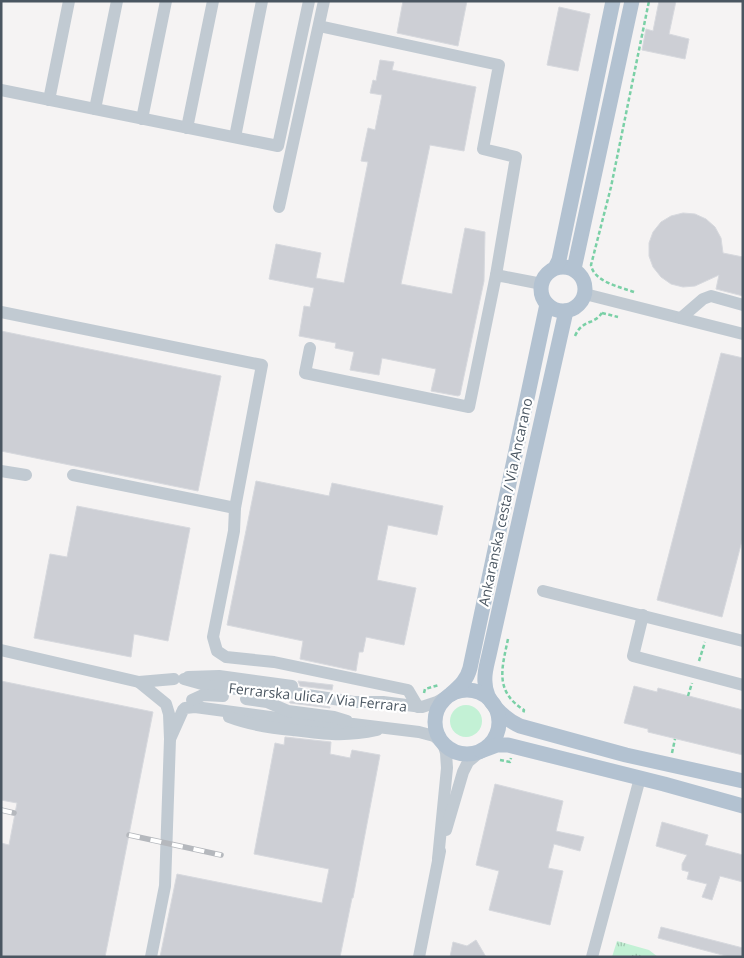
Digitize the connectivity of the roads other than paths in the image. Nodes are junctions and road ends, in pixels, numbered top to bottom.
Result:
1 (68, 1) edge
2 (117, 1) edge
3 (166, 1) edge
4 (213, 1) edge
5 (262, 1) edge
6 (308, 1) edge
7 (324, 1) edge
8 (613, 1) edge
9 (632, 1) edge
10 (319, 26) junction
11 (1, 90) edge
12 (49, 100) junction
13 (95, 109) junction
14 (142, 119) junction
15 (187, 128) junction
16 (235, 137) junction
17 (279, 207) dead end
18 (556, 268) junction
19 (574, 270) junction
20 (496, 275) junction
21 (542, 284) junction
22 (585, 294) junction
23 (548, 304) junction
24 (743, 305) edge
25 (566, 311) junction
26 (1, 312) edge
27 (680, 318) junction
28 (743, 334) edge
29 (310, 348) dead end
30 (1, 470) edge
31 (26, 475) dead end
32 (73, 475) dead end
33 (235, 508) junction
34 (543, 591) dead end
35 (643, 615) junction
36 (743, 641) edge
37 (1, 650) edge
38 (179, 679) junction
39 (139, 682) junction
40 (743, 685) edge
41 (447, 688) junction
42 (166, 704) junction
43 (189, 704) junction
44 (494, 705) junction
45 (418, 707) junction
46 (203, 708) junction
47 (354, 724) junction
48 (388, 728) junction
49 (170, 739) junction
50 (443, 743) junction
51 (481, 750) junction
52 (640, 778) junction
53 (743, 781) edge
54 (743, 806) edge
55 (438, 858) junction
56 (152, 957) edge
57 (419, 957) edge
58 (592, 957) edge

1 - 12 street
2 - 13 street
3 - 14 street
4 - 15 street
5 - 16 street
6 - 16 street
7 - 10 street
8 - 18 main road
9 - 19 main road
10 - 17 street
10 - 20 street
11 - 12 street
12 - 13 street
13 - 14 street
14 - 15 street
15 - 16 street
18 - 19 main road
18 - 21 main road
19 - 22 main road
20 - 21 street
20 - 29 street
21 - 23 main road
22 - 25 main road
22 - 27 street
23 - 25 main road
23 - 41 main road, Ankaranska cesta / Via Ancarano
24 - 27 street
25 - 44 main road, Ankaranska cesta / Via Ancarano
26 - 33 street
27 - 28 street
30 - 31 street
32 - 33 street
33 - 45 street
34 - 35 street
35 - 36 street
35 - 40 street
37 - 39 street
38 - 39 street, Ferrarska ulica / Via Ferrara
38 - 42 street
38 - 43 street
38 - 45 street, Ferrarska ulica / Via Ferrara
39 - 42 street
41 - 44 main road
41 - 45 street, Ferrarska ulica / Via Ferrara
41 - 50 main road
42 - 43 street
42 - 49 street
43 - 46 street, Ferrarska ulica / Via Ferrara
43 - 47 street
43 - 49 street
44 - 51 main road
44 - 53 main road
46 - 47 street, Ferrarska ulica / Via Ferrara
46 - 48 street
47 - 48 street, Ferrarska ulica / Via Ferrara
48 - 50 street, Ferrarska ulica / Via Ferrara
49 - 56 street
50 - 51 main road
50 - 55 street
51 - 52 main road
51 - 55 street
52 - 54 main road
52 - 58 street
55 - 57 street

